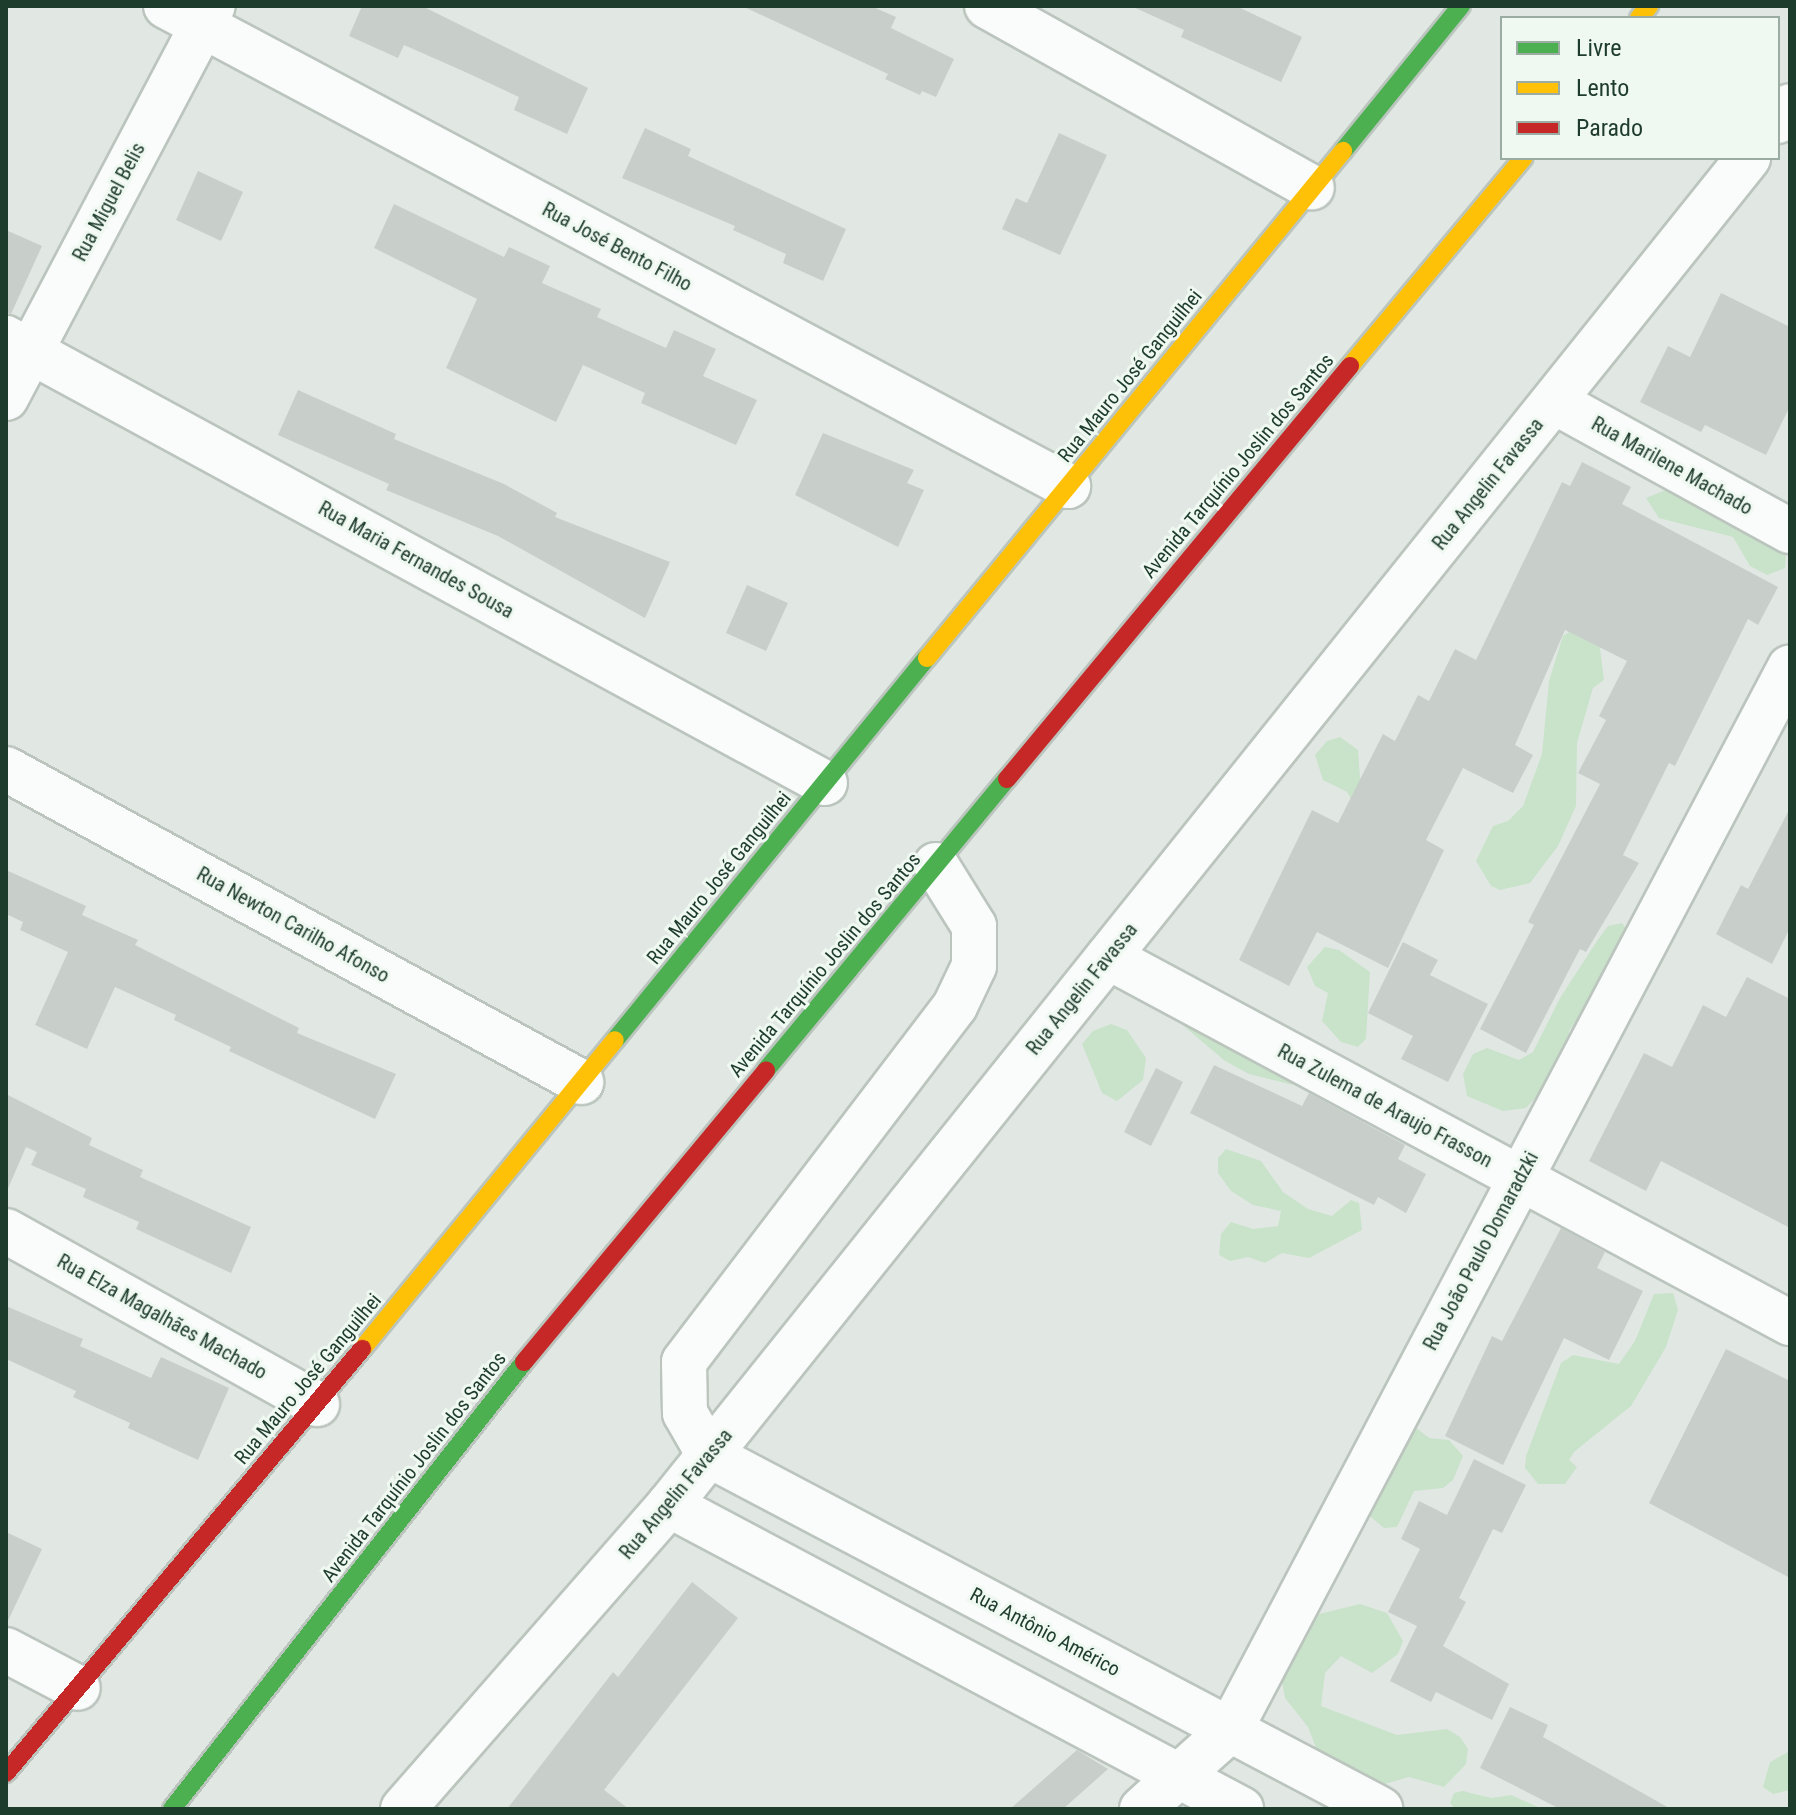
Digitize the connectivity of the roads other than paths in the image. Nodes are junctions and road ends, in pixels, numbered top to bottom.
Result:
1 (987, 6) edge
2 (1461, 6) edge
3 (194, 13) edge
4 (1521, 160) edge
5 (1746, 160) edge
6 (1312, 188) junction
7 (18, 344) edge
8 (6, 398) edge
9 (1555, 402) junction
10 (1068, 486) junction
11 (1790, 531) edge
12 (1790, 667) edge
13 (6, 769) edge
14 (825, 783) junction
15 (936, 865) junction
16 (1108, 957) junction
17 (581, 1082) junction
18 (1519, 1178) junction
19 (6, 1231) edge
20 (1790, 1323) edge
21 (317, 1404) junction
22 (709, 1455) junction
23 (669, 1505) junction
24 (6, 1650) edge
25 (78, 1688) junction
26 (1230, 1730) junction
27 (6, 1773) edge
28 (1179, 1776) junction
29 (172, 1809) edge
30 (403, 1809) edge
31 (1142, 1809) edge
32 (1241, 1809) edge
33 (1380, 1809) edge

1 - 6 street
2 - 6 street, Rua Mauro José Ganguilhei
3 - 7 street, Rua Miguel Belis
3 - 10 street, Rua José Bento Filho
4 - 15 street, Avenida Tarquínio Joslin dos Santos
5 - 9 street, Rua Angelin Favassa
6 - 10 street, Rua Mauro José Ganguilhei
7 - 8 street, Rua Miguel Belis
7 - 14 street, Rua Maria Fernandes Sousa
9 - 11 street, Rua Marilene Machado
9 - 16 street, Rua Angelin Favassa
10 - 14 street, Rua Mauro José Ganguilhei
12 - 18 street, Rua João Paulo Domaradzki
13 - 17 street, Rua Newton Carilho Afonso
14 - 17 street, Rua Mauro José Ganguilhei
15 - 22 street
15 - 29 street, Avenida Tarquínio Joslin dos Santos
16 - 18 street, Rua Zulema de Araujo Frasson
16 - 22 street, Rua Angelin Favassa
17 - 21 street, Rua Mauro José Ganguilhei
18 - 20 street, Rua Zulema de Araujo Frasson
18 - 26 street, Rua João Paulo Domaradzki
19 - 21 street, Rua Elza Magalhães Machado
21 - 25 street, Rua Mauro José Ganguilhei
22 - 23 street, Rua Angelin Favassa
22 - 26 street, Rua Antônio Américo
23 - 28 street
23 - 30 street, Rua Angelin Favassa
24 - 25 street
25 - 27 street, Rua Mauro José Ganguilhei
26 - 28 street, Rua João Paulo Domaradzki
26 - 33 street, Rua Antônio Américo
28 - 31 street, Rua João Paulo Domaradzki
28 - 32 street

